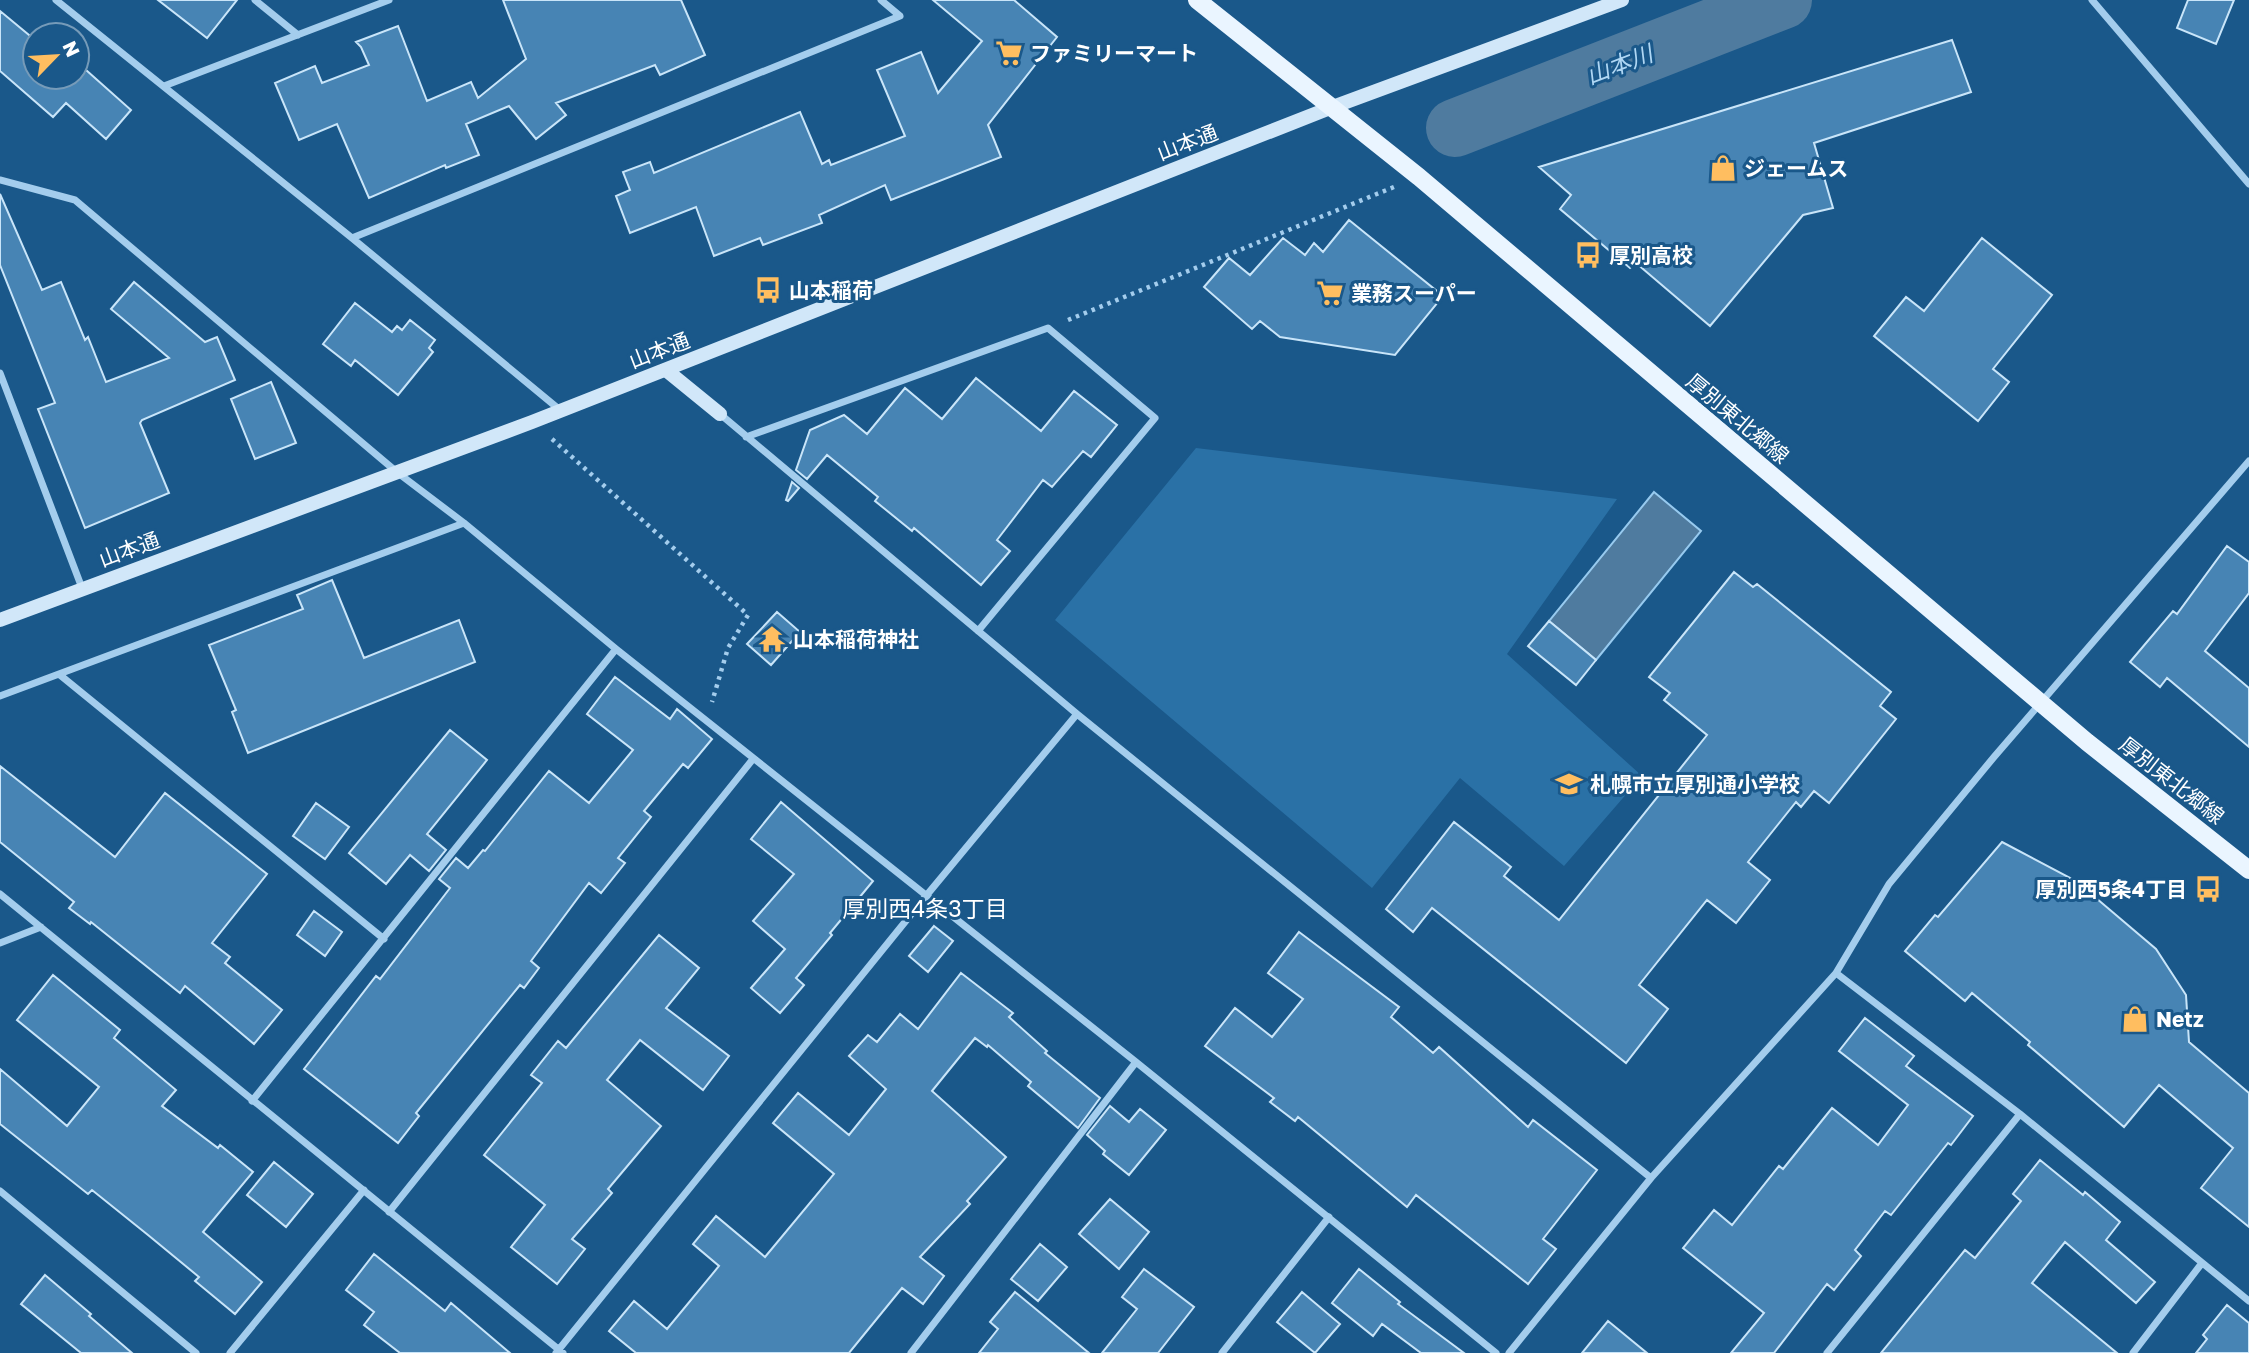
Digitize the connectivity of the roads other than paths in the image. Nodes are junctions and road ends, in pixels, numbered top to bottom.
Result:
1 (56, 0) edge
2 (255, 0) edge
3 (389, 0) edge
4 (881, 0) edge
5 (1197, 0) edge
6 (1622, 0) edge
7 (2092, 0) edge
8 (298, 34) junction
9 (164, 86) junction
10 (1330, 108) junction
11 (0, 180) edge
12 (2249, 184) edge
13 (352, 238) junction
14 (666, 370) junction
15 (0, 373) edge
16 (561, 411) junction
17 (720, 414) joint
18 (746, 437) junction
19 (2249, 461) edge
20 (398, 473) junction
21 (464, 523) junction
22 (82, 588) junction
23 (0, 620) edge
24 (978, 631) junction
25 (616, 649) junction
26 (60, 675) junction
27 (0, 696) edge
28 (2041, 702) junction
29 (1077, 715) junction
30 (753, 759) junction
31 (2249, 870) edge
32 (0, 894) edge
33 (926, 896) junction
34 (41, 927) junction
35 (384, 939) junction
36 (0, 943) edge
37 (1836, 973) junction
38 (1136, 1062) junction
39 (251, 1101) junction
40 (2020, 1114) junction
41 (1651, 1178) junction
42 (364, 1190) junction
43 (0, 1191) edge
44 (389, 1212) junction
45 (1329, 1217) junction
46 (2202, 1263) junction
47 (2249, 1301) edge
48 (559, 1352) edge
49 (196, 1353) edge
50 (230, 1353) edge
51 (911, 1353) edge
52 (1222, 1353) edge
53 (1496, 1353) edge
54 (1509, 1353) edge
55 (1827, 1353) edge
56 (2133, 1353) edge

1 - 9 street
2 - 8 street
3 - 8 street
4 - 13 street
5 - 10 main road, 厚別東北郷線
6 - 10 street, 山本通
7 - 12 street
8 - 9 street
9 - 13 street
10 - 14 street, 山本通
10 - 28 main road, 厚別東北郷線
11 - 20 street
13 - 16 street
14 - 16 street, 山本通
14 - 17 street
15 - 22 street
16 - 20 street, 山本通
17 - 18 street
18 - 24 street
18 - 24 street
19 - 28 street
20 - 21 street
20 - 22 street, 山本通
21 - 25 street
21 - 26 street
22 - 23 street, 山本通
24 - 29 street
25 - 30 street
25 - 35 street
26 - 27 street
26 - 35 street
28 - 31 main road, 厚別東北郷線
28 - 37 street
29 - 33 street
29 - 41 street
30 - 33 street
30 - 44 street
32 - 34 street
33 - 38 street
33 - 48 street
34 - 36 street
34 - 39 street
35 - 39 street
37 - 40 street
37 - 41 street
38 - 45 street
38 - 51 street
39 - 42 street
40 - 46 street
40 - 55 street
41 - 54 street
42 - 44 street
42 - 50 street
43 - 49 street
44 - 48 street
45 - 52 street
45 - 53 street
46 - 47 street
46 - 56 street

